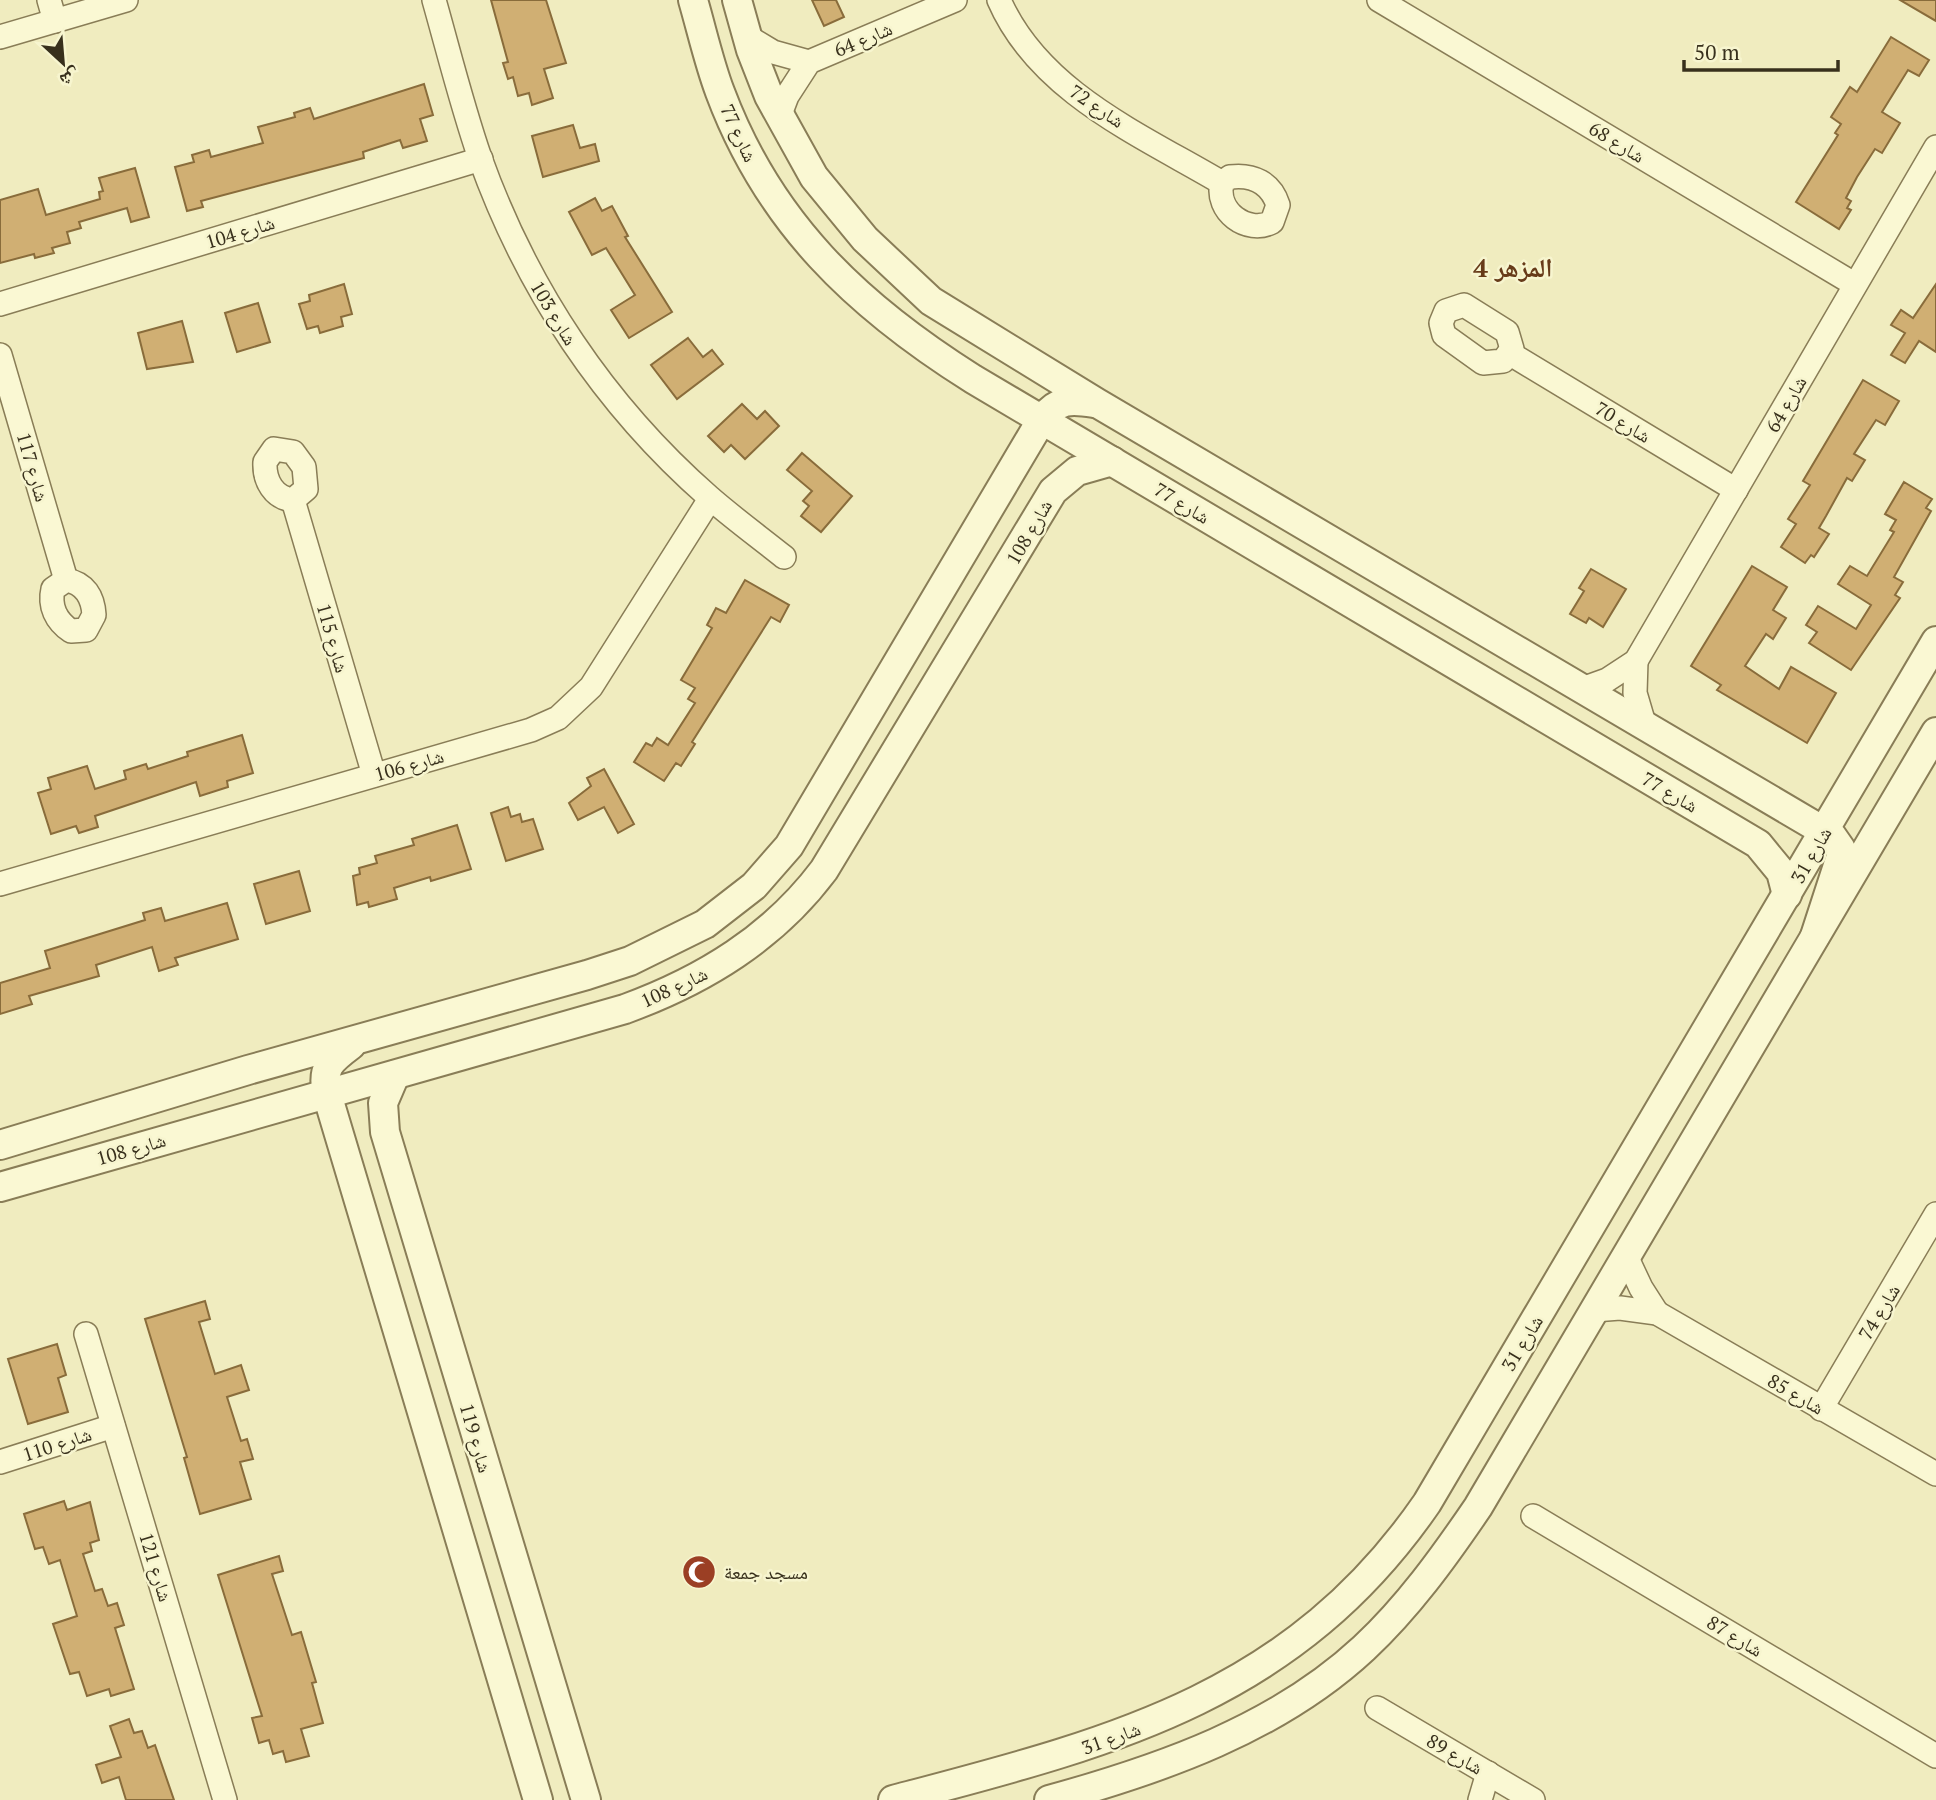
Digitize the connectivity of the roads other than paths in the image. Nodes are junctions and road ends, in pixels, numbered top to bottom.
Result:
1 (126, 0) edge
2 (434, 0) edge
3 (693, 0) edge
4 (737, 0) edge
5 (955, 0) edge
6 (999, 0) edge
7 (1379, 0) edge
8 (52, 10) edge
9 (0, 37) edge
10 (748, 37) junction
11 (809, 62) junction
12 (779, 117) junction
13 (1936, 147) edge
14 (481, 159) junction
15 (1222, 183) dead end
16 (1854, 284) junction
17 (0, 304) edge
18 (1509, 354) dead end
19 (0, 355) edge
20 (1097, 403) junction
21 (1042, 419) junction
22 (1112, 461) junction
23 (1736, 490) junction
24 (710, 499) junction
25 (293, 500) dead end
26 (784, 557) dead end
27 (66, 580) dead end
28 (1384, 624) junction
29 (1472, 625) junction
30 (1936, 641) edge
31 (1636, 662) junction
32 (891, 677) junction
33 (1582, 689) junction
34 (1645, 727) junction
35 (908, 732) junction
36 (1936, 732) edge
37 (374, 775) junction
38 (1825, 831) junction
39 (0, 884) edge
40 (1787, 895) junction
41 (1815, 936) junction
42 (359, 1039) junction
43 (395, 1075) junction
44 (327, 1094) junction
45 (0, 1145) edge
46 (0, 1187) edge
47 (1936, 1214) edge
48 (1626, 1256) junction
49 (1594, 1310) junction
50 (1657, 1313) junction
51 (86, 1334) dead end
52 (416, 1391) junction
53 (1821, 1409) junction
54 (113, 1426) junction
55 (481, 1455) junction
56 (0, 1462) edge
57 (1936, 1474) edge
58 (1533, 1516) dead end
59 (1377, 1708) dead end
60 (1100, 1742) junction
61 (1936, 1756) edge
62 (1488, 1773) junction
63 (1523, 1798) edge
64 (225, 1800) edge
65 (538, 1800) edge
66 (586, 1800) edge
67 (893, 1800) edge
68 (974, 1800) edge
69 (1049, 1800) edge
70 (1480, 1800) edge

1 - 8 street
2 - 14 street, شارع 103
3 - 21 street, شارع 77
4 - 10 street
5 - 11 street, شارع 64
6 - 15 street, شارع 72
7 - 16 street, شارع 68
8 - 9 street
10 - 11 street, شارع 64
10 - 12 street
11 - 12 street, شارع 64
12 - 20 street
13 - 16 street, شارع 64
14 - 17 street, شارع 104
14 - 24 street, شارع 103
16 - 23 street, شارع 64
18 - 23 street, شارع 70
19 - 27 street, شارع 117
20 - 21 street
20 - 29 street
21 - 22 street, شارع 77
21 - 32 street
22 - 28 street, شارع 77
22 - 35 street, شارع 108
23 - 31 street, شارع 64
24 - 26 street, شارع 103
24 - 37 street, شارع 106
25 - 37 street, شارع 115
28 - 29 street
28 - 40 street, شارع 77
29 - 33 street
30 - 38 street, شارع 31
31 - 33 street, شارع 64
31 - 34 street
32 - 35 street
32 - 42 street
33 - 34 street
34 - 38 street
35 - 43 street, شارع 108
36 - 41 street
37 - 39 street, شارع 106
38 - 40 street, شارع 31
38 - 41 street
40 - 60 street, شارع 31
41 - 48 street
42 - 44 street
42 - 45 street
43 - 44 street, شارع 108
43 - 55 street, شارع 119
44 - 46 street, شارع 108
44 - 52 street
47 - 53 street, شارع 74
48 - 49 street
48 - 50 street, شارع 85
49 - 50 street, شارع 85
49 - 69 street
50 - 53 street, شارع 85
51 - 54 street, شارع 121
52 - 55 street
52 - 65 street
53 - 57 street, شارع 85
54 - 56 street, شارع 110
54 - 64 street, شارع 121
55 - 66 street, شارع 119
58 - 61 street, شارع 87
59 - 62 street, شارع 89
60 - 67 street, شارع 31
60 - 68 street
62 - 63 street, شارع 89
62 - 70 street

